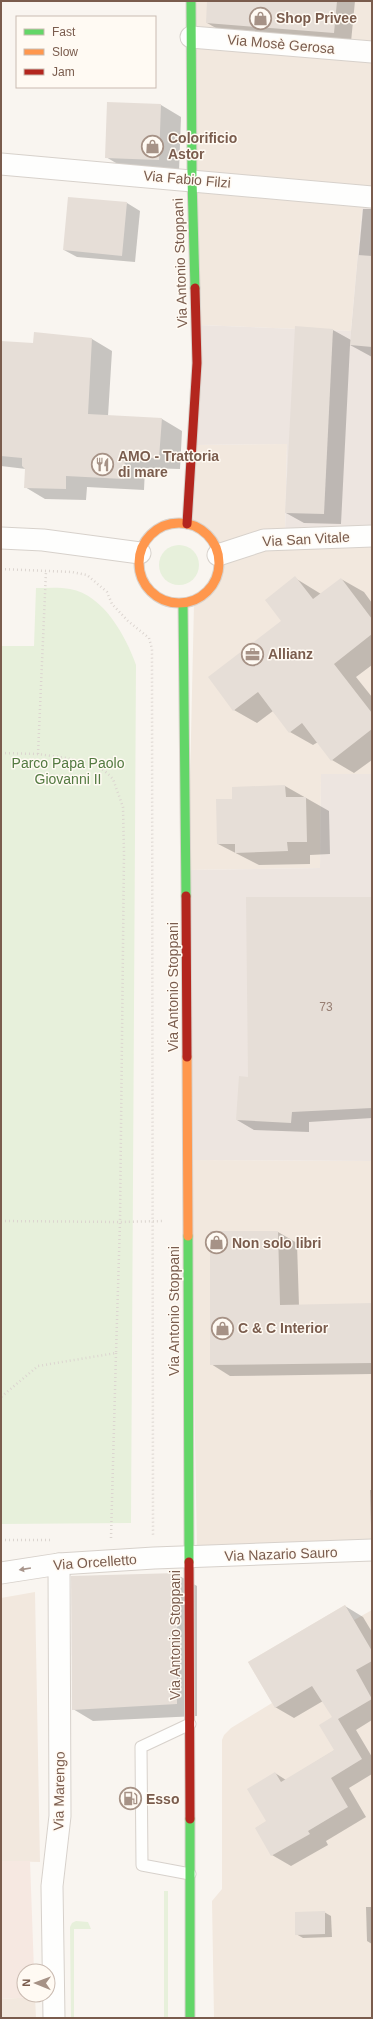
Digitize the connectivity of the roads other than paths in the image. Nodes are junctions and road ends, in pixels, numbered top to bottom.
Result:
1 (191, 1) edge
2 (191, 37) junction
3 (372, 52) edge
4 (1, 164) edge
5 (192, 180) junction
6 (372, 197) edge
7 (188, 524) junction
8 (372, 536) edge
9 (1, 538) edge
10 (140, 553) junction
11 (218, 555) junction
12 (183, 604) junction
13 (372, 1550) edge
14 (189, 1558) junction
15 (59, 1564) junction
16 (1, 1573) edge
17 (190, 1724) junction
18 (190, 1874) junction
19 (54, 2018) edge
20 (190, 2018) edge

1 - 2 street, Via Antonio Stoppani
2 - 3 street, Via Mosè Gerosa
2 - 5 street, Via Antonio Stoppani
4 - 5 street, Via Fabio Filzi
5 - 6 street, Via Fabio Filzi
5 - 7 street, Via Antonio Stoppani
7 - 10 street
7 - 11 street
8 - 11 street, Via San Vitale
9 - 10 street
10 - 12 street
11 - 12 street
12 - 14 street, Via Antonio Stoppani
13 - 14 street, Via Nazario Sauro
14 - 15 street, Via Orcelletto
14 - 17 street, Via Antonio Stoppani
15 -> 16 street, Via Orcelletto
15 - 19 street, Via Marengo
17 - 18 street, Via Antonio Stoppani
17 - 18 lane
18 - 20 street, Via Antonio Stoppani

